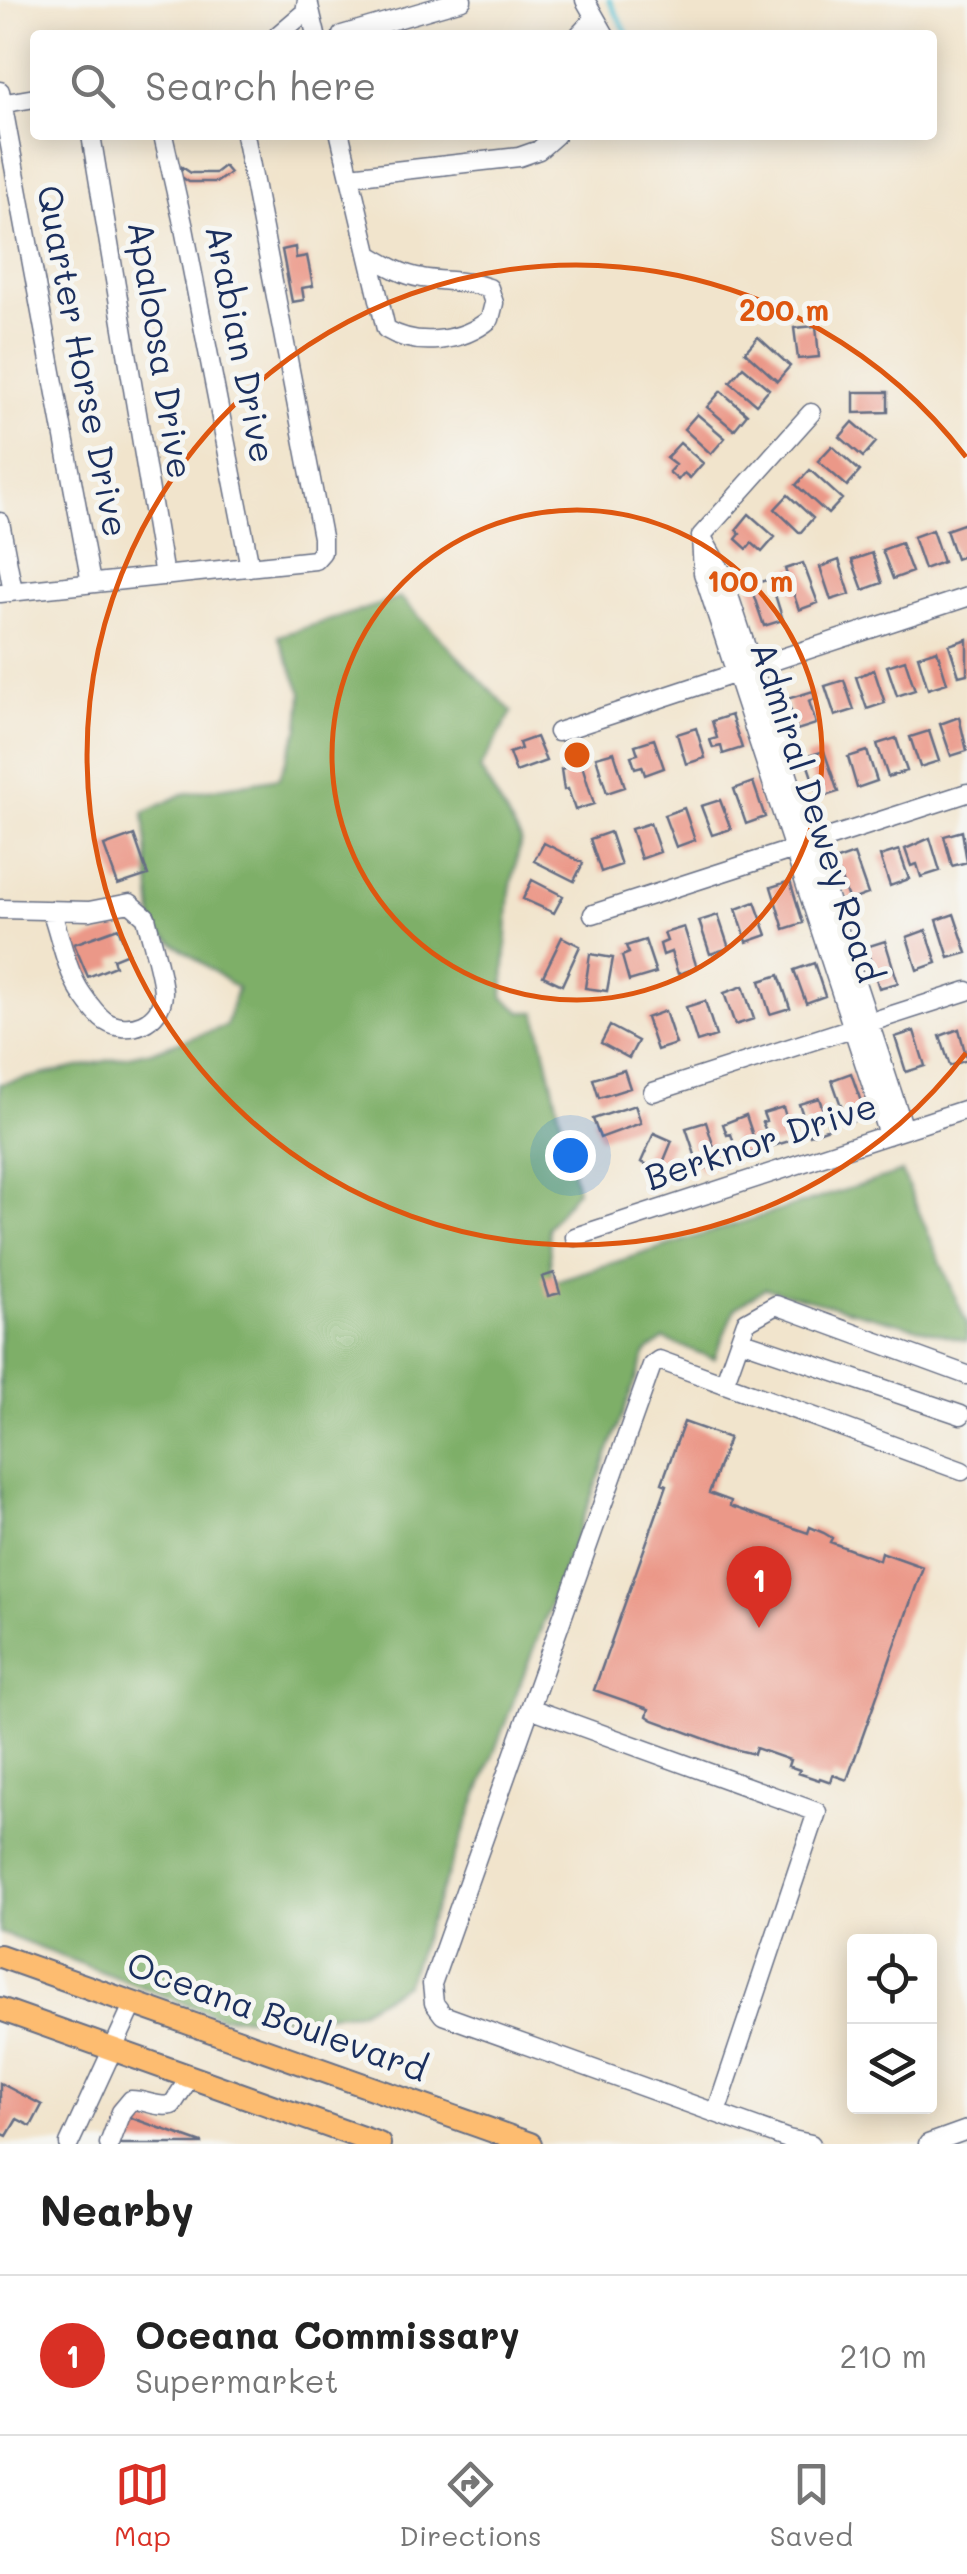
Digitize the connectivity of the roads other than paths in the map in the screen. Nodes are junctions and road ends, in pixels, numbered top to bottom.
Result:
1 (308, 0) edge
2 (462, 0) edge
3 (585, 0) edge
4 (595, 18) junction
5 (284, 30) edge
6 (315, 30) edge
7 (359, 30) edge
8 (584, 30) edge
9 (602, 30) edge
10 (30, 98) edge
11 (1, 100) edge
12 (92, 140) edge
13 (164, 140) edge
14 (247, 140) edge
15 (341, 140) edge
16 (550, 140) edge
17 (350, 176) junction
18 (369, 255) junction
19 (811, 412) dead end
20 (0, 522) edge
21 (250, 567) junction
22 (164, 576) junction
23 (90, 583) junction
24 (7, 592) edge
25 (967, 597) edge
26 (744, 670) junction
27 (558, 732) dead end
28 (967, 793) edge
29 (803, 849) junction
30 (0, 909) edge
31 (52, 910) junction
32 (593, 914) dead end
33 (967, 991) edge
34 (861, 1024) junction
35 (653, 1092) dead end
36 (967, 1108) edge
37 (896, 1132) junction
38 (575, 1236) dead end
39 (740, 1340) junction
40 (967, 1374) edge
41 (724, 1384) junction
42 (961, 1415) dead end
43 (962, 1472) dead end
44 (530, 1708) junction
45 (0, 1956) edge
46 (134, 2003) junction
47 (0, 2008) edge
48 (113, 2049) junction
49 (190, 2076) junction
50 (716, 2113) junction
51 (967, 2130) edge
52 (68, 2144) edge
53 (109, 2144) edge
54 (379, 2144) edge
55 (530, 2144) edge
56 (812, 2144) edge
57 (928, 2144) edge

1 - 5 street
1 - 6 street
2 - 7 street
3 - 4 street
4 - 8 street
4 - 9 street
10 - 11 street
11 - 23 street, Quarter Horse Drive
12 - 22 street, Apaloosa Drive
13 - 21 street, Arabian Drive
14 - 21 street
15 - 17 street
16 - 17 street
17 - 18 street
18 - 18 street
19 - 26 street, Admiral Dewey Road
20 - 24 street
21 - 22 street
22 - 23 street
23 - 24 street
25 - 26 street
26 - 27 street
26 - 29 street, Admiral Dewey Road
28 - 29 street
29 - 32 street
29 - 34 street, Admiral Dewey Road
30 - 31 street
31 - 31 street
33 - 34 street
34 - 35 street
34 - 37 street, Admiral Dewey Road
36 - 37 street, Berknor Drive
37 - 38 street, Berknor Drive
39 - 40 street
39 - 41 street
39 - 42 street
41 - 43 street
41 - 44 street
44 - 50 street
44 - 50 street
45 - 46 main road, Oceana Boulevard
46 - 48 street
46 - 55 main road, Oceana Boulevard
47 - 48 main road
48 - 49 main road
48 - 52 street
49 - 53 street
49 - 54 main road
50 - 56 street
51 - 57 street

